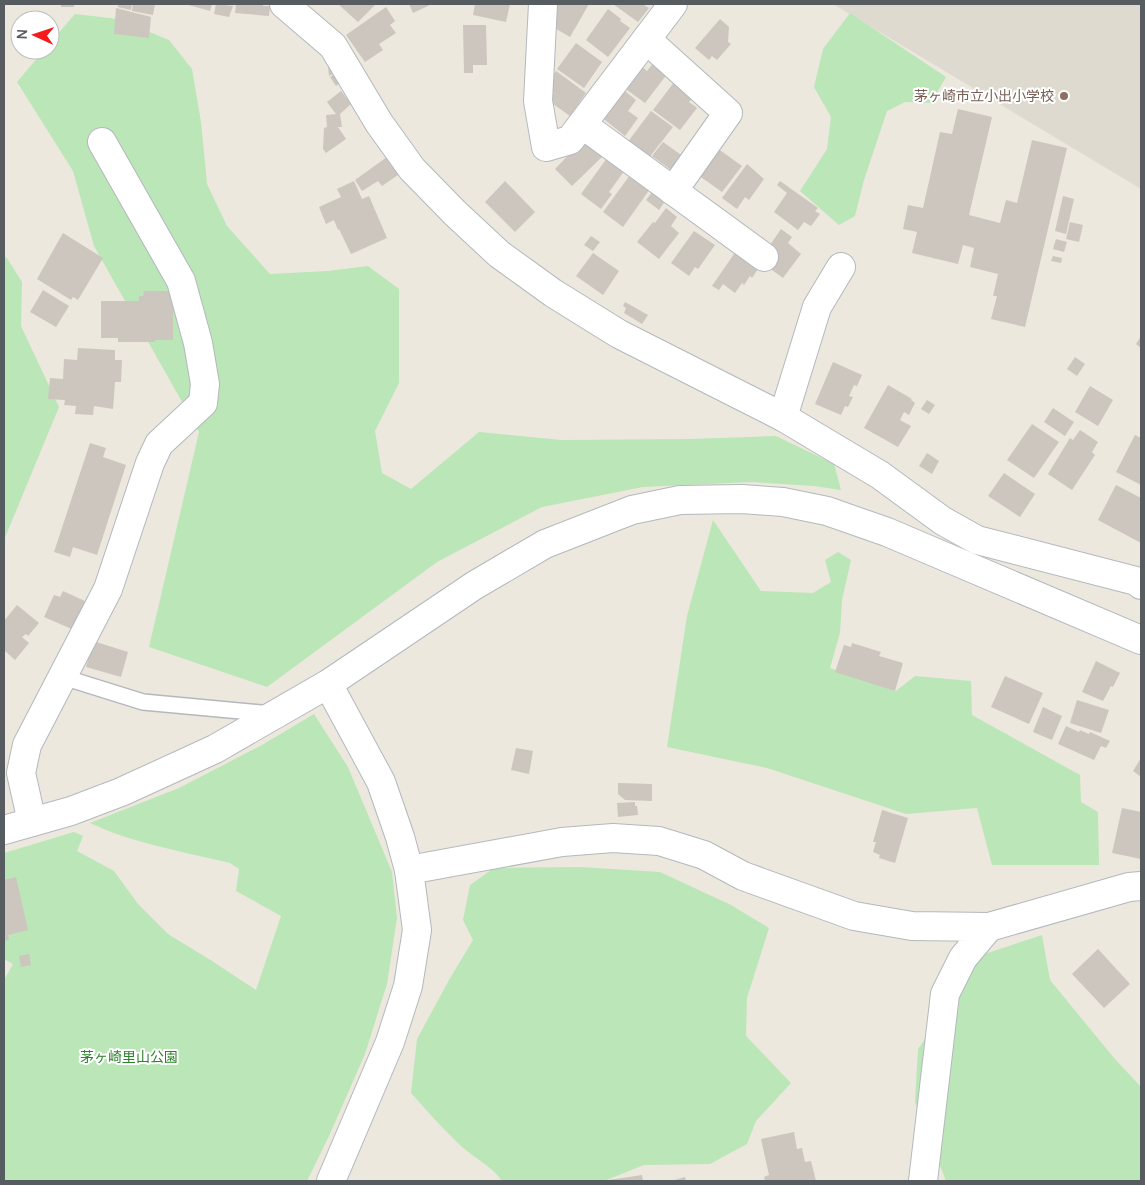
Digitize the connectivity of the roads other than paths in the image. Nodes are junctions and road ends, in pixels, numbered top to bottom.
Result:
1 (284, 4) edge
2 (543, 4) edge
3 (673, 4) edge
4 (647, 40) junction
5 (583, 124) junction
6 (102, 142) dead end
7 (672, 190) junction
8 (764, 257) dead end
9 (840, 267) dead end
10 (783, 417) junction
11 (1141, 585) edge
12 (1141, 640) edge
13 (63, 677) junction
14 (328, 684) junction
15 (274, 714) junction
16 (32, 822) junction
17 (4, 830) edge
18 (408, 870) junction
19 (1141, 886) edge
20 (989, 927) junction
21 (330, 1181) edge
22 (923, 1181) edge

1 - 10 street
2 - 5 street
3 - 4 street
4 - 5 street
4 - 7 street
5 - 7 street
6 - 13 street
7 - 8 street
9 - 10 street
10 - 11 street
12 - 14 street
13 - 15 lane
13 - 16 street
14 - 15 street
14 - 18 street
15 - 16 street
16 - 17 street
18 - 20 street
18 - 21 street
19 - 20 street
20 - 22 street

